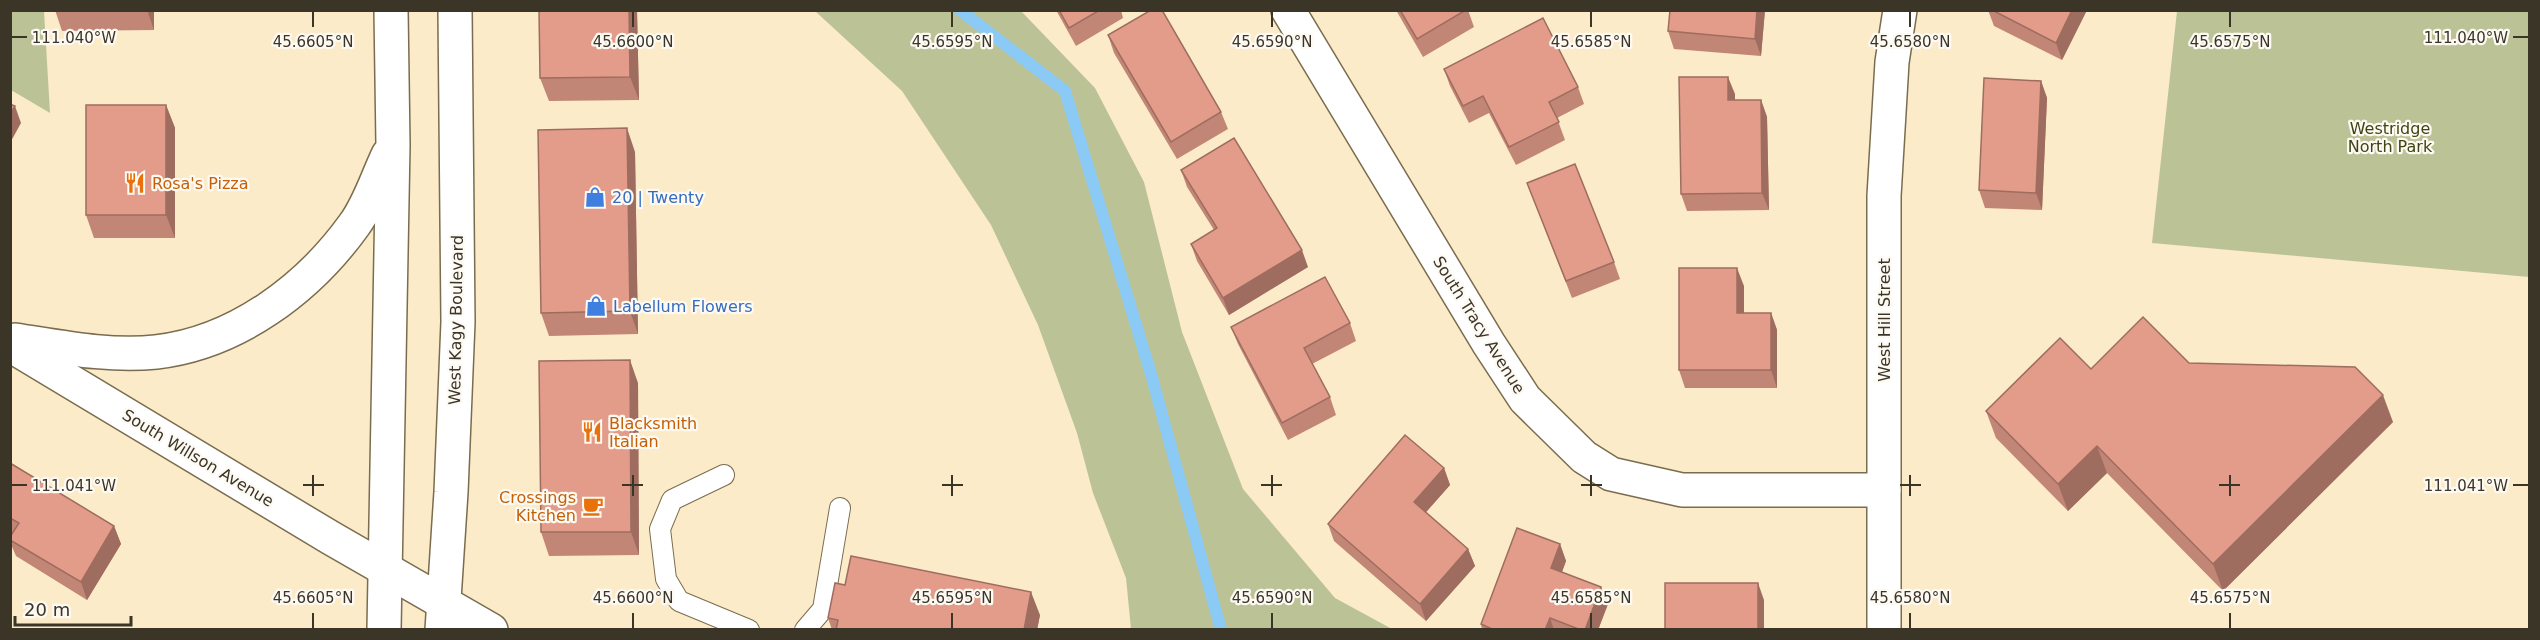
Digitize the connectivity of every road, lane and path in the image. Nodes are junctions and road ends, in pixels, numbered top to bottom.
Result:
1 (391, 10) edge
2 (455, 10) edge
3 (1288, 10) edge
4 (1900, 10) edge
5 (393, 146) junction
6 (10, 339) edge
7 (10, 345) edge
8 (724, 475) dead end
9 (1884, 490) junction
10 (840, 508) dead end
11 (385, 570) junction
12 (443, 616) edge
13 (384, 630) edge
14 (491, 630) edge
15 (749, 630) edge
16 (805, 630) edge
17 (1884, 630) edge

1 - 5 main road
2 - 12 main road, West Kagy Boulevard
3 - 9 main road, South Tracy Avenue
4 - 9 main road, West Hill Street
5 - 6 main road
5 - 11 main road
7 - 11 main road, South Willson Avenue
8 - 15 lane
9 - 17 main road, West Hill Street
10 - 16 lane
11 - 12 main road, South Willson Avenue
11 - 13 main road
12 - 14 main road, South Willson Avenue

